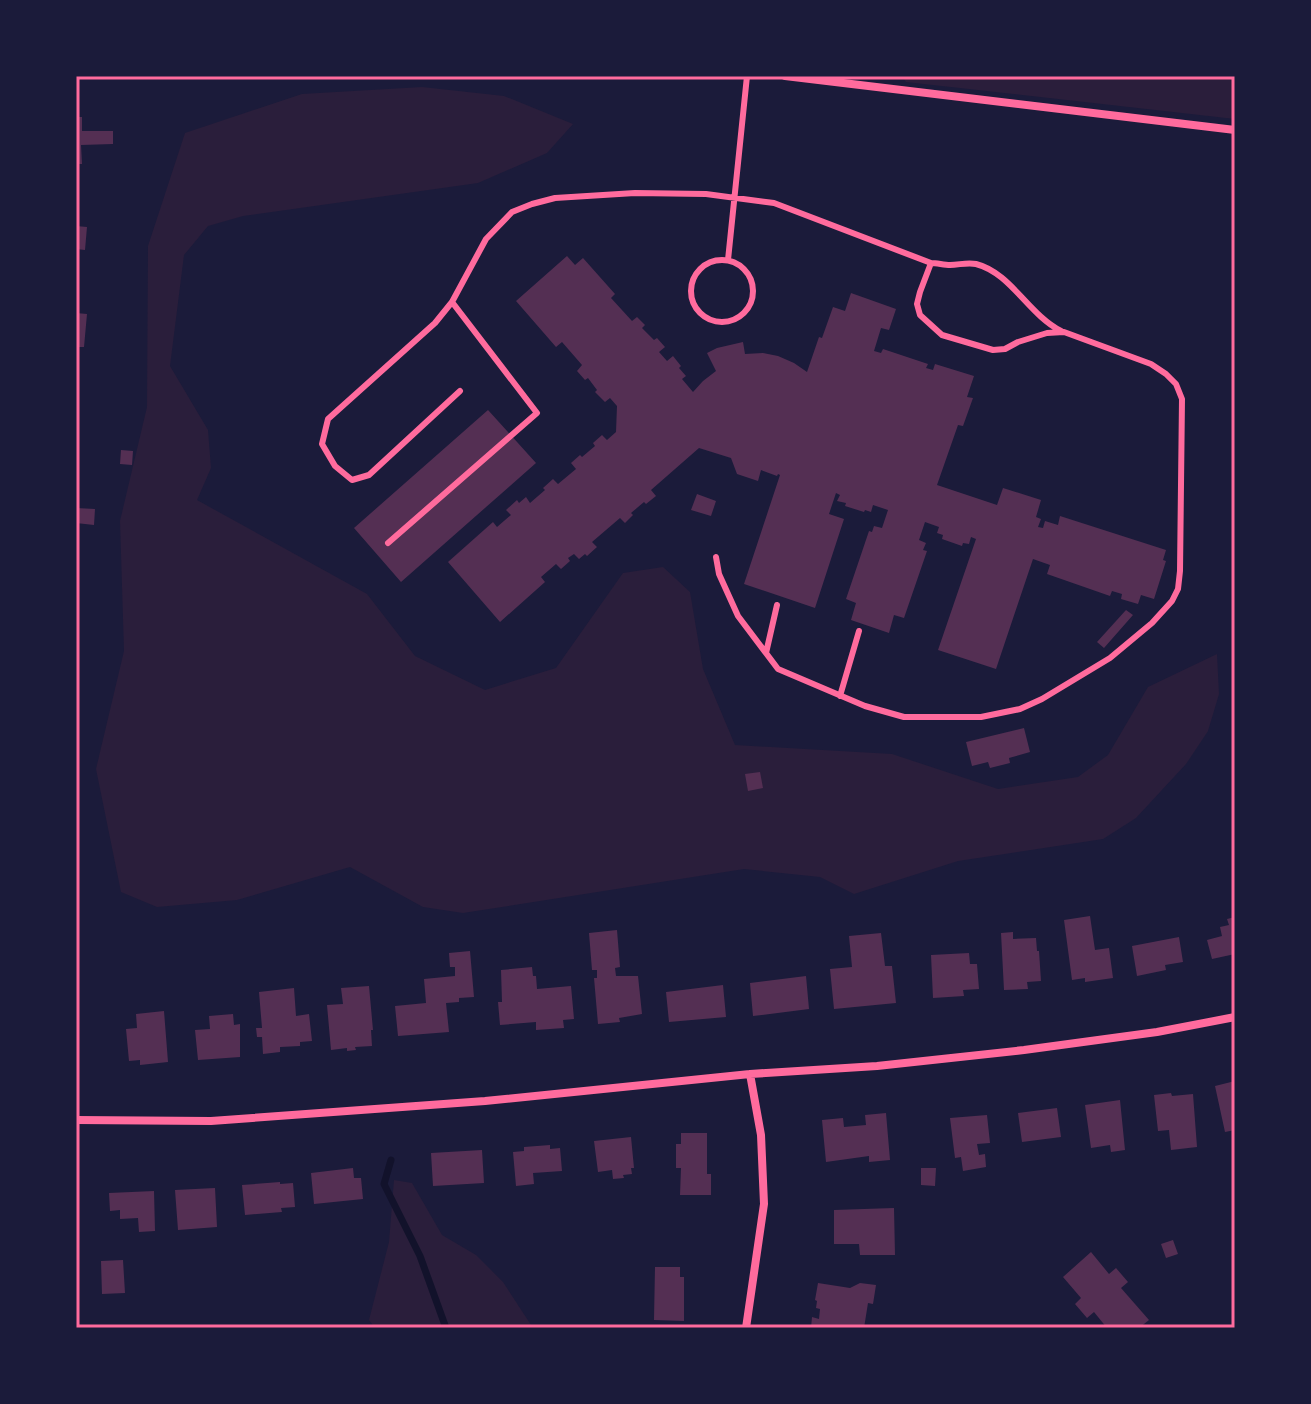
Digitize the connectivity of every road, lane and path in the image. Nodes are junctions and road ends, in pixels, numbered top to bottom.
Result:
1 (747, 76) edge
2 (785, 76) edge
3 (1235, 130) edge
4 (735, 198) junction
5 (728, 260) junction
6 (931, 263) junction
7 (452, 302) junction
8 (1064, 332) junction
9 (460, 391) dead end
10 (388, 543) dead end
11 (716, 557) dead end
12 (777, 605) dead end
13 (859, 631) dead end
14 (766, 653) junction
15 (840, 696) junction
16 (1235, 1017) edge
17 (750, 1074) junction
18 (76, 1120) edge
19 (746, 1328) edge

1 - 4 lane
2 - 3 street
4 - 5 lane
4 - 6 lane
4 - 7 lane
5 - 5 lane
6 - 8 lane
6 - 8 lane
7 - 9 lane
7 - 10 lane
8 - 15 lane
11 - 14 lane
12 - 14 lane
13 - 15 lane
14 - 15 lane
16 - 17 street
17 - 18 street
17 - 19 street

